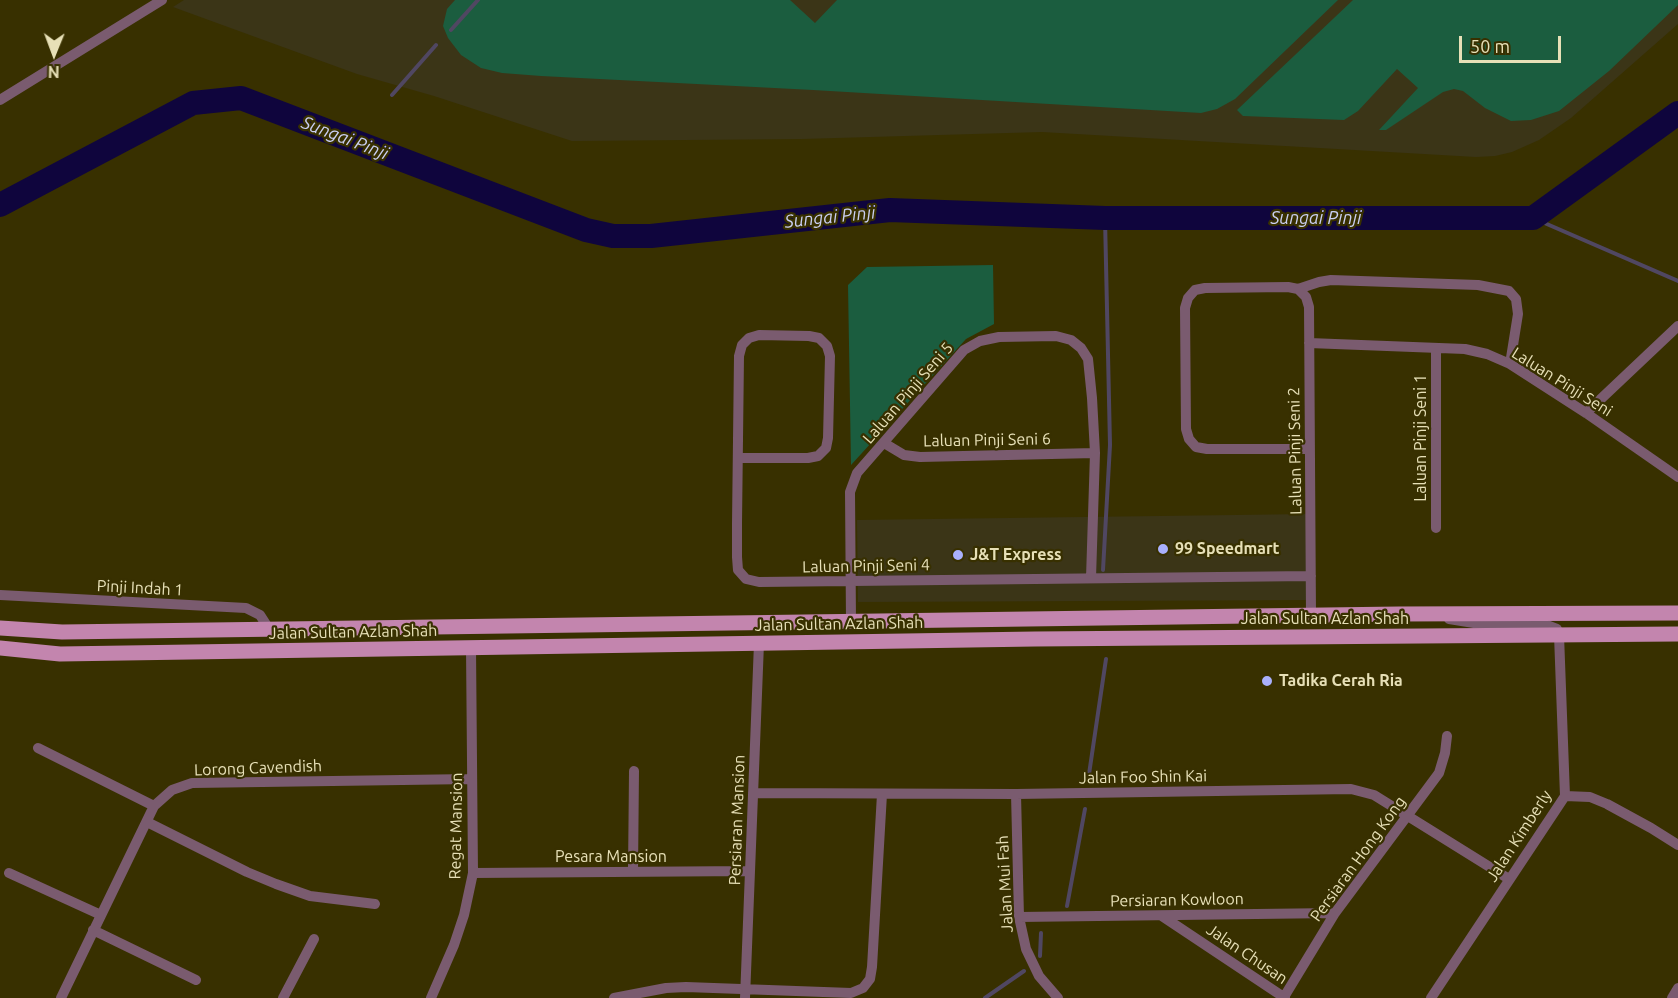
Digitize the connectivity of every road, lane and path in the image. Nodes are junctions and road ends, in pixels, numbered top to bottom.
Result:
1 (162, 0) edge
2 (0, 100) edge
3 (1298, 289) junction
4 (1678, 326) edge
5 (1309, 343) junction
6 (1436, 348) junction
7 (1510, 364) junction
8 (1586, 413) junction
9 (884, 443) junction
10 (1310, 449) junction
11 (1095, 453) junction
12 (738, 458) junction
13 (1678, 477) edge
14 (1436, 528) dead end
15 (1311, 576) junction
16 (1091, 578) junction
17 (851, 581) junction
18 (0, 595) edge
19 (1678, 613) edge
20 (1416, 614) junction
21 (1311, 615) junction
22 (851, 622) junction
23 (0, 628) edge
24 (269, 630) junction
25 (1678, 634) edge
26 (1559, 635) junction
27 (1035, 639) junction
28 (759, 644) junction
29 (0, 648) edge
30 (471, 648) junction
31 (1447, 736) dead end
32 (39, 748) dead end
33 (634, 771) dead end
34 (472, 779) junction
35 (753, 793) junction
36 (882, 794) junction
37 (1016, 794) junction
38 (1565, 796) junction
39 (154, 806) junction
40 (1407, 816) junction
41 (147, 822) junction
42 (1678, 845) edge
43 (750, 871) junction
44 (633, 872) junction
45 (9, 873) dead end
46 (473, 873) junction
47 (1509, 879) junction
48 (375, 904) dead end
49 (1335, 913) junction
50 (101, 915) junction
51 (1162, 916) junction
52 (1019, 917) junction
53 (93, 930) junction
54 (314, 939) dead end
55 (196, 980) dead end
56 (1678, 988) edge
57 (745, 994) edge
58 (833, 995) edge
59 (61, 998) edge
60 (283, 998) edge
61 (431, 998) edge
62 (614, 998) edge
63 (1058, 998) edge
64 (1284, 998) edge
65 (1431, 998) edge
66 (1672, 998) edge

1 - 2 street
3 - 5 street, Laluan Pinji Seni 2
3 - 7 street
3 - 10 street
4 - 8 street
5 - 6 street, Laluan Pinji Seni
5 - 10 street, Laluan Pinji Seni 2
6 - 7 street, Laluan Pinji Seni
6 - 14 street, Laluan Pinji Seni 1
7 - 8 street, Laluan Pinji Seni
8 - 13 street, Laluan Pinji Seni
9 - 11 street, Laluan Pinji Seni 6
9 - 11 street, Laluan Pinji Seni 5
9 - 17 street, Laluan Pinji Seni 5
10 - 15 street, Laluan Pinji Seni 2
11 - 16 street, Laluan Pinji Seni 5
12 - 12 street
12 - 17 street, Laluan Pinji Seni 4
15 - 16 street, Laluan Pinji Seni 4
15 - 21 street, Laluan Pinji Seni 2
16 - 17 street, Laluan Pinji Seni 4
17 - 22 street, Laluan Pinji Seni 5
18 - 24 street, Pinji Indah 1
19 - 20 main road, Jalan Sultan Azlan Shah
20 - 21 main road, Jalan Sultan Azlan Shah
20 - 26 street
21 - 22 main road, Jalan Sultan Azlan Shah
22 - 24 main road, Jalan Sultan Azlan Shah
22 - 27 main road
23 - 24 main road, Jalan Sultan Azlan Shah
25 - 26 main road, Jalan Sultan Azlan Shah
26 - 27 main road, Jalan Sultan Azlan Shah
26 - 38 street, Jalan Kimberly
27 - 28 main road, Jalan Sultan Azlan Shah
28 - 30 main road, Jalan Sultan Azlan Shah
28 - 35 street, Persiaran Mansion
29 - 30 main road, Jalan Sultan Azlan Shah
30 - 34 street, Regat Mansion
31 - 40 street, Persiaran Hong Kong
32 - 39 street
33 - 44 street
34 - 39 street, Lorong Cavendish
34 - 46 street, Regat Mansion
35 - 36 street, Jalan Foo Shin Kai
35 - 43 street, Persiaran Mansion
36 - 37 street, Jalan Foo Shin Kai
36 - 58 street
37 - 40 street, Jalan Foo Shin Kai
37 - 52 street, Jalan Mui Fah
38 - 42 street
38 - 47 street, Jalan Kimberly
39 - 41 street, Lorong Cavendish
40 - 47 street, Jalan Foo Shin Kai
40 - 49 street, Persiaran Hong Kong
41 - 48 street
41 - 50 street, Lorong Cavendish
43 - 44 street, Pesara Mansion
43 - 57 street, Persiaran Mansion
44 - 46 street, Pesara Mansion
45 - 50 street
46 - 61 street, Regat Mansion
47 - 65 street, Jalan Kimberly
49 - 51 street, Persiaran Kowloon
49 - 64 street, Persiaran Hong Kong
50 - 53 street, Lorong Cavendish
51 - 52 street, Persiaran Kowloon
51 - 64 street, Jalan Chusan
52 - 63 street, Jalan Mui Fah
53 - 55 street
53 - 59 street, Lorong Cavendish
54 - 60 street
56 - 66 street
57 - 58 street
57 - 62 street

